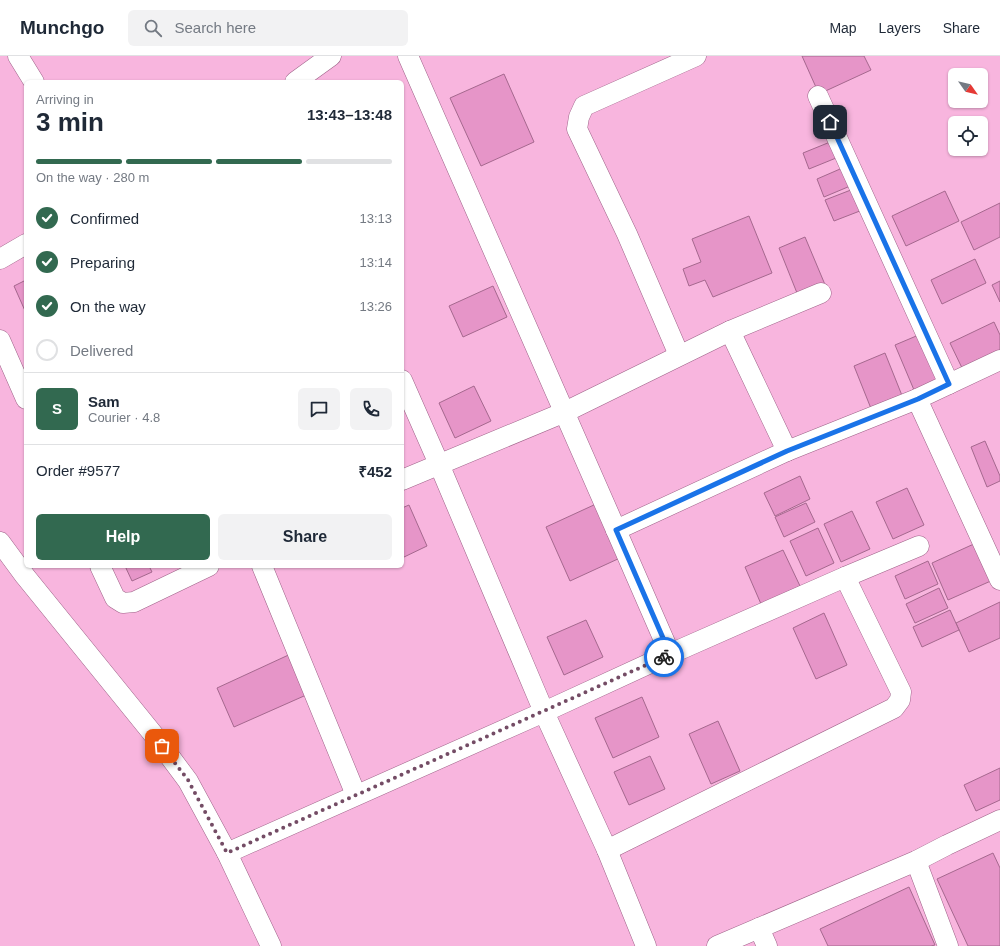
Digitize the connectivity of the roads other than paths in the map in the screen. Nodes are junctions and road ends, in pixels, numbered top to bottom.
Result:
1 (18, 56) edge
2 (408, 56) edge
3 (696, 56) edge
4 (328, 57) edge
5 (33, 80) edge
6 (298, 80) edge
7 (818, 96) dead end
8 (24, 245) edge
9 (0, 259) edge
10 (821, 292) dead end
11 (730, 331) junction
12 (0, 340) edge
13 (679, 355) junction
14 (1000, 360) edge
15 (949, 384) junction
16 (404, 385) edge
17 (24, 394) edge
18 (918, 399) junction
19 (565, 412) junction
20 (787, 451) junction
21 (439, 464) junction
22 (404, 479) edge
23 (616, 530) junction
24 (0, 542) edge
25 (919, 546) dead end
26 (101, 568) edge
27 (204, 568) edge
28 (263, 568) edge
29 (845, 577) junction
30 (1000, 580) edge
31 (670, 654) junction
32 (544, 712) junction
33 (356, 795) junction
34 (1000, 820) edge
35 (607, 850) junction
36 (227, 853) junction
37 (916, 861) junction
38 (763, 937) edge
39 (271, 946) edge
40 (646, 946) edge
41 (717, 946) edge
42 (948, 946) edge

1 - 5 street
2 - 19 street
3 - 13 street
4 - 6 street
7 - 15 street
8 - 9 street
10 - 11 street
11 - 13 street
11 - 20 street
12 - 17 street
13 - 19 street
14 - 15 street
15 - 18 street
16 - 21 street
18 - 20 street
18 - 30 street
19 - 21 street
19 - 23 street
20 - 23 street
21 - 22 street
21 - 32 street
23 - 31 street
24 - 36 street
25 - 29 street
26 - 27 street
28 - 33 street
29 - 31 street
29 - 35 street
31 - 32 street
32 - 33 street
32 - 35 street
33 - 36 street
34 - 37 street
35 - 40 street
36 - 39 street
37 - 38 street
37 - 42 street
38 - 41 street

